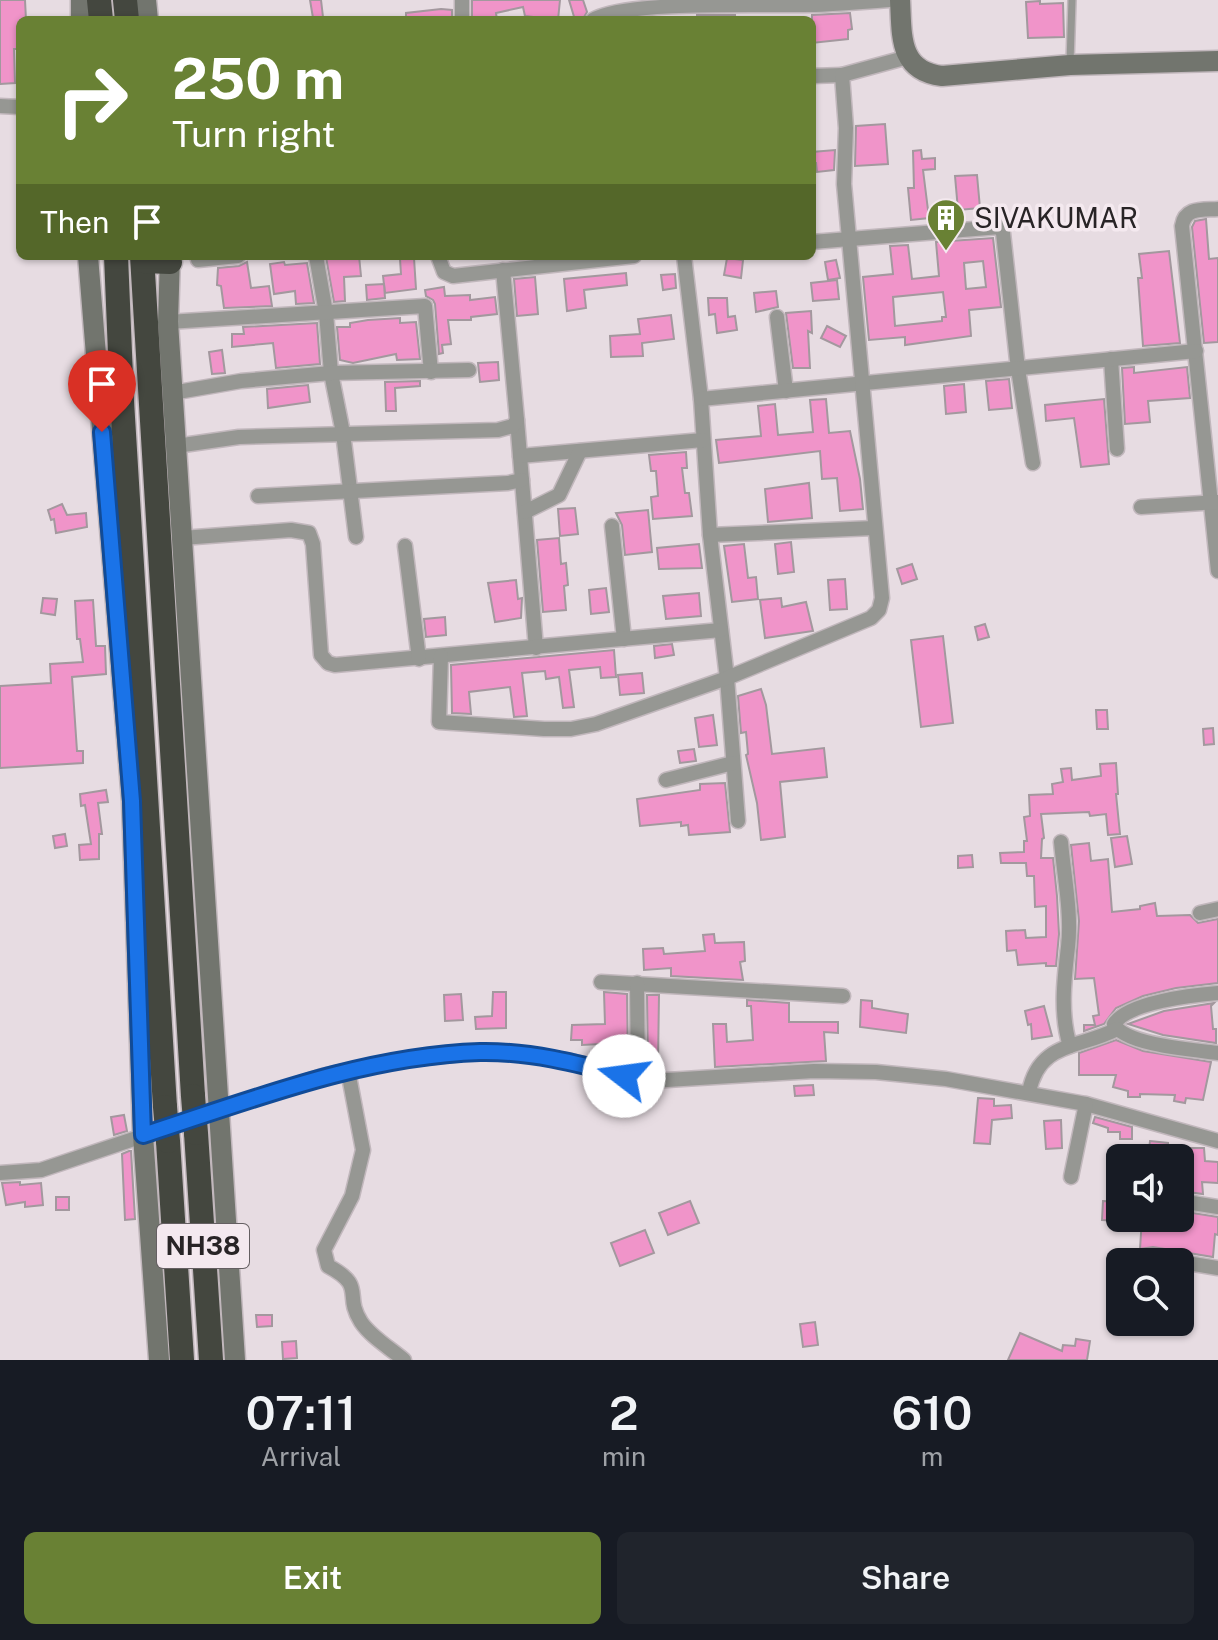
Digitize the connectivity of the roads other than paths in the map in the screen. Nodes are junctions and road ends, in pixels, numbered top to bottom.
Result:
1 (889, 0) edge
2 (900, 0) edge
3 (1072, 0) edge
4 (601, 16) edge
5 (908, 57) junction
6 (1218, 61) edge
7 (1070, 65) junction
8 (842, 75) junction
9 (816, 76) edge
10 (1218, 209) edge
11 (848, 240) junction
12 (816, 242) edge
13 (88, 260) edge
14 (116, 260) edge
15 (143, 260) edge
16 (170, 260) edge
17 (317, 260) edge
18 (440, 260) edge
19 (549, 260) edge
20 (684, 260) edge
21 (503, 270) junction
22 (326, 313) junction
23 (777, 317) dead end
24 (168, 322) junction
25 (1196, 351) junction
26 (1111, 359) junction
27 (1018, 369) junction
28 (469, 370) dead end
29 (431, 372) junction
30 (331, 373) junction
31 (863, 384) junction
32 (786, 391) junction
33 (172, 393) junction
34 (701, 399) junction
35 (517, 420) junction
36 (343, 433) junction
37 (703, 440) junction
38 (176, 446) junction
39 (1117, 449) dead end
40 (580, 451) junction
41 (520, 456) junction
42 (1033, 463) dead end
43 (522, 480) junction
44 (351, 491) junction
45 (258, 496) dead end
46 (1215, 503) edge
47 (1141, 507) dead end
48 (525, 512) junction
49 (612, 526) dead end
50 (874, 528) junction
51 (710, 535) junction
52 (356, 537) dead end
53 (182, 538) junction
54 (405, 546) dead end
55 (1218, 571) edge
56 (721, 630) junction
57 (624, 639) junction
58 (536, 648) junction
59 (441, 656) junction
60 (419, 659) junction
61 (727, 678) junction
62 (733, 763) junction
63 (666, 780) dead end
64 (738, 821) dead end
65 (1061, 842) dead end
66 (1218, 909) edge
67 (1200, 913) dead end
68 (601, 982) dead end
69 (637, 983) junction
70 (1218, 993) edge
71 (843, 996) dead end
72 (1117, 1029) junction
73 (1070, 1046) junction
74 (1218, 1053) edge
75 (348, 1071) junction
76 (638, 1079) junction
77 (1029, 1092) junction
78 (1086, 1104) junction
79 (219, 1110) junction
80 (143, 1135) junction
81 (1218, 1141) edge
82 (0, 1173) edge
83 (1071, 1177) dead end
84 (1194, 1203) edge
85 (1218, 1207) edge
86 (1194, 1264) edge
87 (1218, 1268) edge
88 (159, 1360) edge
89 (182, 1360) edge
90 (211, 1360) edge
91 (235, 1360) edge
92 (404, 1360) edge

1 - 4 street
2 - 5 street
3 - 7 lane
5 - 7 street
5 - 8 street
6 - 7 street
8 - 9 street
8 - 11 street
10 - 25 street
11 - 12 street
11 - 27 street
11 - 31 street
13 - 80 street
14 - 89 highway, NH38, bridge
15 - 90 highway, NH38, bridge
16 - 24 street
17 - 22 street
18 - 21 street
19 - 21 street
20 - 34 street
21 - 35 street
22 - 24 street
22 - 29 street
22 - 30 street
23 - 32 street
24 - 33 street
25 - 26 street
25 - 46 street
26 - 27 street
26 - 39 street
27 - 31 street
27 - 42 street
28 - 29 street
29 - 30 street
30 - 33 street
30 - 36 street
31 - 32 street
31 - 50 street
32 - 34 street
33 - 38 street
34 - 37 street
35 - 36 street
35 - 41 street
36 - 38 street
36 - 44 street
37 - 40 street
37 - 51 street
38 - 53 street
40 - 41 street
40 - 48 street
41 - 43 street
43 - 44 street
43 - 48 street
44 - 45 street
44 - 52 street
46 - 47 street
46 - 55 street
48 - 58 street
49 - 57 street
50 - 51 street
50 - 61 street
51 - 56 street
53 - 60 street
53 - 79 street
54 - 60 street
56 - 57 street
56 - 61 street
57 - 58 street
58 - 59 street
59 - 60 street
59 - 61 street
61 - 62 street
62 - 63 street
62 - 64 street
65 - 73 street
66 - 67 street
68 - 69 street
69 - 71 street
69 - 76 street
70 - 72 street
72 - 73 street
72 - 74 street
73 - 77 street
75 - 76 street
75 - 79 street
75 - 92 street
76 - 77 street
77 - 78 street
78 - 81 street
78 - 83 street
79 - 80 street
79 - 91 street
80 - 82 street
80 - 88 street
84 - 85 street
86 - 87 street

